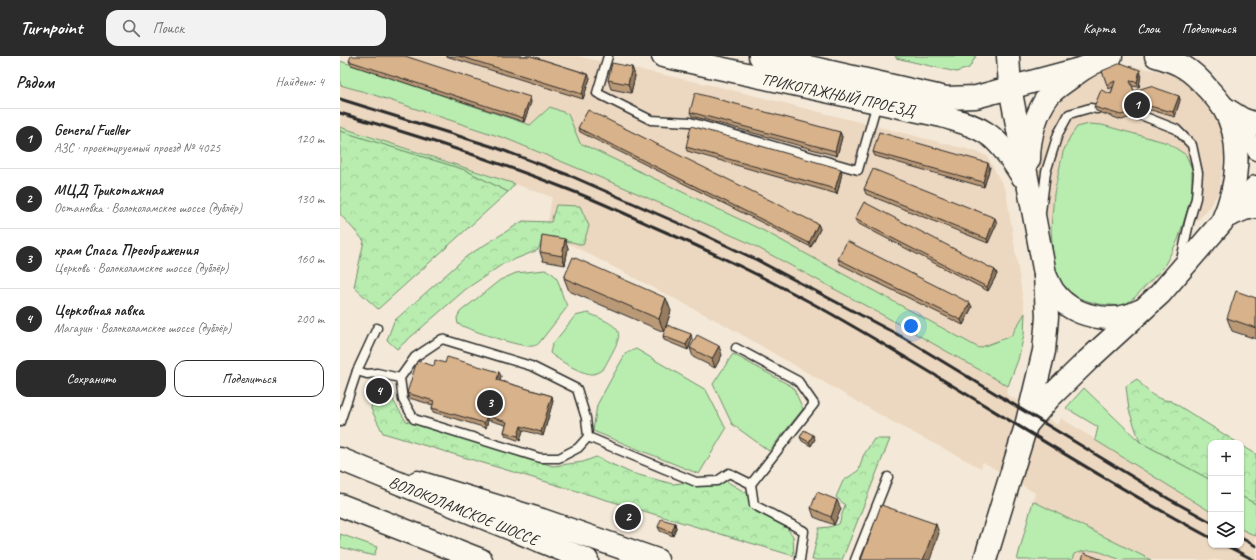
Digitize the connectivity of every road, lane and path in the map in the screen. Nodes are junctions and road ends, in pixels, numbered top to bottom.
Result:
1 (608, 56) edge
2 (663, 56) edge
3 (760, 56) edge
4 (1008, 56) edge
5 (1111, 56) edge
6 (1156, 56) edge
7 (1083, 68) junction
8 (1010, 87) junction
9 (877, 102) junction
10 (1223, 107) junction
11 (1097, 109) edge
12 (1137, 115) edge
13 (1256, 124) edge
14 (1256, 152) edge
15 (1256, 187) edge
16 (1029, 190) junction
17 (1256, 210) edge
18 (1222, 222) junction
19 (1039, 245) junction
20 (1179, 271) junction
21 (1045, 274) junction
22 (1147, 307) junction
23 (377, 328) dead end
24 (736, 348) dead end
25 (357, 371) junction
26 (400, 378) junction
27 (340, 422) edge
28 (1026, 426) junction
29 (588, 437) junction
30 (340, 459) edge
31 (888, 477) dead end
32 (751, 484) junction
33 (340, 505) edge
34 (340, 519) edge
35 (480, 560) edge
36 (588, 560) edge
37 (656, 560) edge
38 (800, 560) edge
39 (855, 560) edge
40 (985, 560) edge

1 - 9 lane
2 - 9 main road, ТРИКОТАЖНЫЙ ПРОЕЗД
3 - 8 main road, ТРИКОТАЖНЫЙ ПРОЕЗД
4 - 8 main road
5 - 7 main road
6 - 10 main road
7 - 8 main road, ТРИКОТАЖНЫЙ ПРОЕЗД
7 - 16 main road
8 - 16 main road
9 - 16 main road, ТРИКОТАЖНЫЙ ПРОЕЗД
10 - 13 main road
10 - 14 street
10 - 18 main road
11 - 19 lane
12 - 20 lane
15 - 18 main road
16 - 19 main road
17 - 18 street
18 - 20 main road
19 - 21 main road
20 - 22 main road
21 - 22 main road
21 - 28 main road
22 - 28 main road
23 - 25 lane
24 - 32 lane
25 - 26 lane
25 - 27 lane
26 - 29 lane
26 - 29 lane
28 - 40 main road
29 - 32 lane
30 - 36 main road, ВОЛОКОЛАМСКОЕ ШОССЕ
30 - 37 main road
31 - 39 lane
32 - 38 lane
33 - 35 main road
34 - 35 main road

